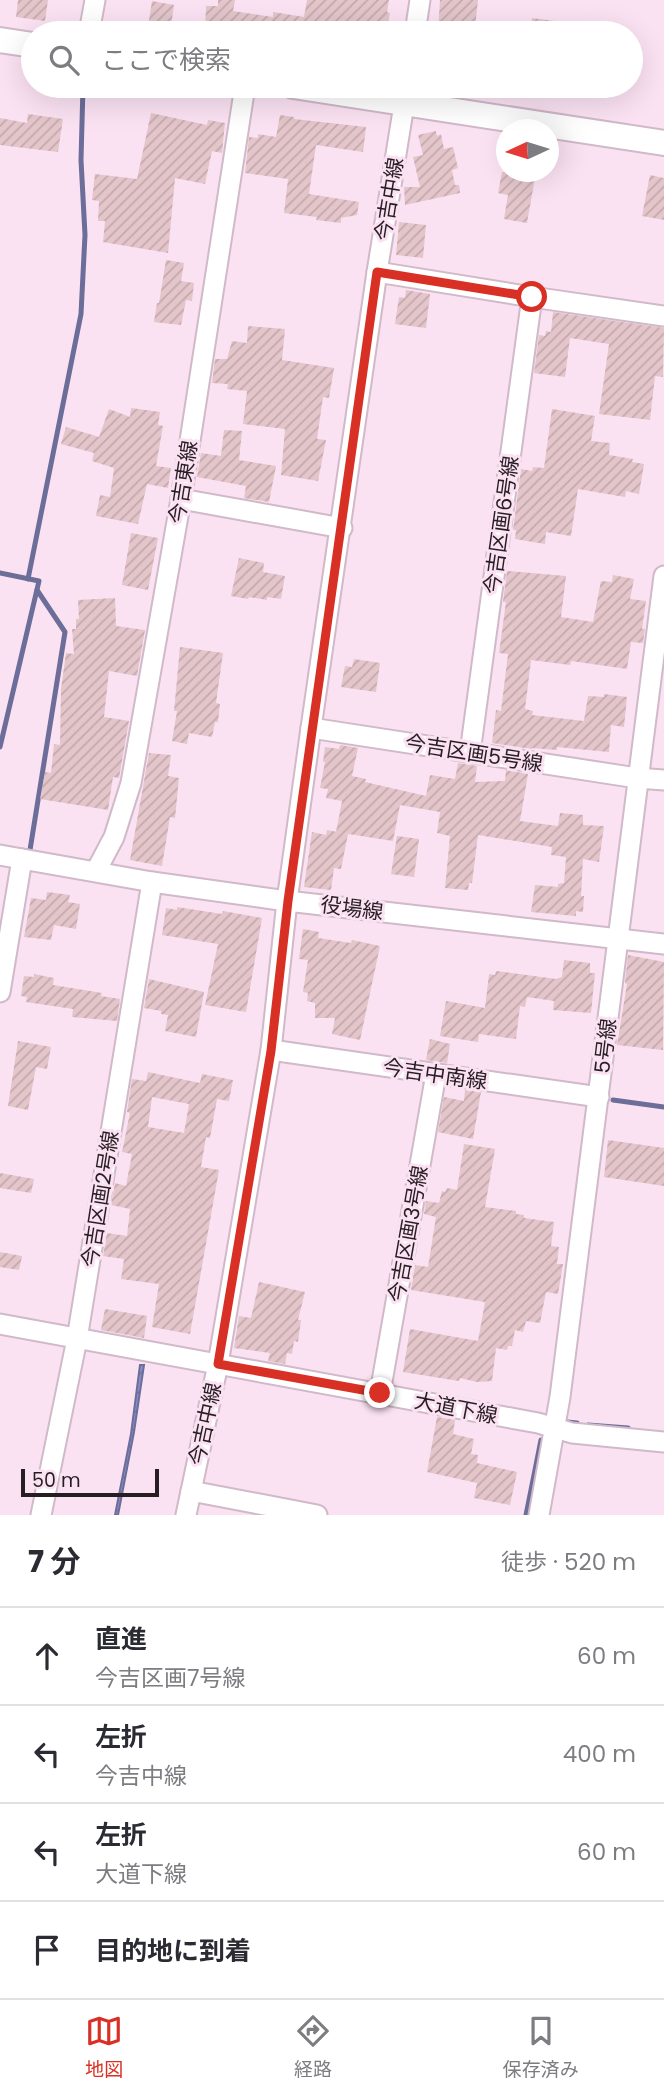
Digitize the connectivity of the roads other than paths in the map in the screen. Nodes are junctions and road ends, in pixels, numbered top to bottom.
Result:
1 (94, 0) edge
2 (420, 0) edge
3 (91, 21) edge
4 (417, 21) edge
5 (0, 40) edge
6 (21, 43) edge
7 (243, 98) edge
8 (406, 98) edge
9 (422, 98) edge
10 (664, 144) edge
11 (377, 272) junction
12 (532, 297) junction
13 (664, 316) edge
14 (181, 499) junction
15 (342, 528) junction
16 (664, 576) edge
17 (312, 728) junction
18 (470, 753) junction
19 (637, 778) junction
20 (664, 780) edge
21 (0, 855) edge
22 (22, 859) junction
23 (96, 871) junction
24 (152, 882) junction
25 (288, 901) junction
26 (618, 939) junction
27 (664, 944) edge
28 (0, 992) edge
29 (271, 1051) junction
30 (436, 1074) junction
31 (599, 1097) junction
32 (0, 1324) edge
33 (77, 1339) junction
34 (218, 1364) junction
35 (380, 1393) junction
36 (555, 1429) junction
37 (664, 1442) edge
38 (191, 1491) junction
39 (41, 1515) edge
40 (186, 1515) edge
41 (317, 1515) edge
42 (539, 1515) edge

1 - 3 street
2 - 4 street
5 - 6 main road
7 - 14 street, 今吉東線
8 - 11 street, 今吉中線
9 - 10 main road
11 - 12 street
11 - 15 street, 今吉中線
12 - 13 street
12 - 18 street, 今吉区画6号線
14 - 15 street
14 - 23 street, 今吉東線
15 - 17 street, 今吉中線
16 - 19 street, 5号線
17 - 18 street, 今吉区画5号線
17 - 25 street, 今吉中線
18 - 19 street, 今吉区画5号線
19 - 20 street, 今吉区画5号線
19 - 26 street, 5号線
21 - 22 street, 役場線
22 - 23 street, 役場線
22 - 28 street
23 - 24 street, 役場線
24 - 25 street, 役場線
24 - 33 street, 今吉区画2号線
25 - 26 street, 役場線
25 - 29 street, 今吉中線
26 - 27 street, 役場線
26 - 31 street, 5号線
29 - 30 street, 今吉中南線
29 - 34 street, 今吉中線
30 - 31 street, 今吉中南線
30 - 35 street, 今吉区画3号線
31 - 36 street, 5号線
32 - 33 street, 大道下線
33 - 34 street, 大道下線
33 - 39 street, 今吉区画2号線
34 - 35 street, 大道下線
34 - 38 street, 今吉中線
35 - 36 street, 大道下線
36 - 37 street, 大道下線
36 - 42 street, 5号線
38 - 40 street, 今吉中線
38 - 41 street

